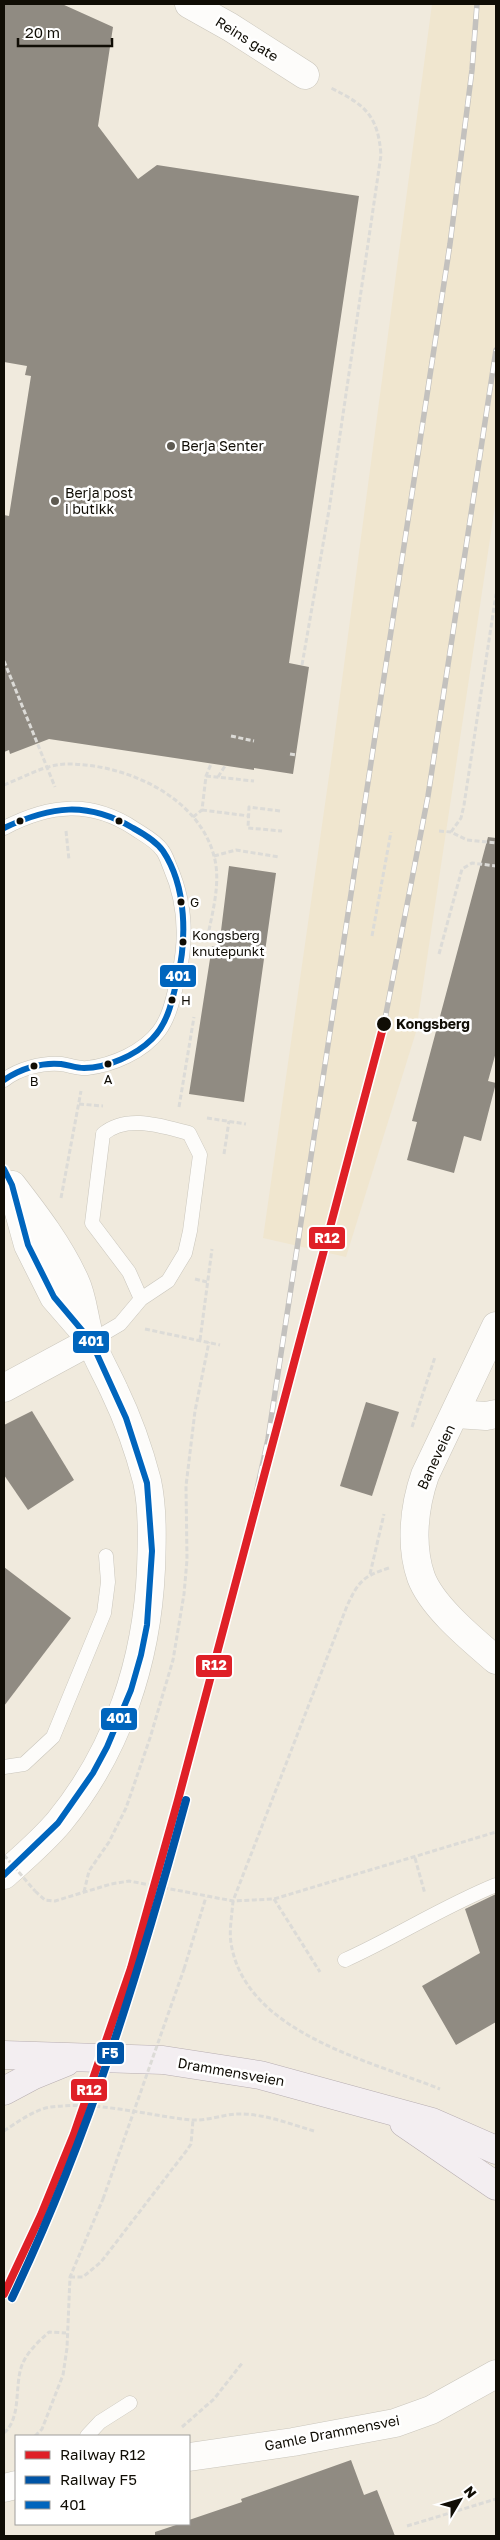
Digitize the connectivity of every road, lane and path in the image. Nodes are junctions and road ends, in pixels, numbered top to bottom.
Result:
1 (189, 4) edge
2 (232, 15) edge
3 (305, 75) joint
4 (496, 594) edge
5 (4, 661) edge
6 (302, 666) dead end
7 (231, 736) dead end
8 (254, 741) dead end
9 (290, 754) dead end
10 (296, 755) dead end
11 (211, 764) dead end
12 (225, 766) dead end
13 (46, 768) junction
14 (206, 776) junction
15 (218, 776) junction
16 (254, 781) dead end
17 (4, 786) edge
18 (65, 807) junction
19 (202, 810) junction
20 (280, 811) dead end
21 (249, 816) junction
22 (193, 817) junction
23 (4, 828) edge
24 (282, 831) dead end
25 (439, 831) dead end
26 (391, 832) dead end
27 (451, 832) junction
28 (496, 843) edge
29 (214, 856) junction
30 (279, 857) dead end
31 (69, 860) dead end
32 (496, 866) edge
33 (372, 936) dead end
34 (207, 944) dead end
35 (439, 954) dead end
36 (195, 1011) dead end
37 (6, 1074) edge
38 (79, 1104) dead end
39 (112, 1107) dead end
40 (178, 1113) dead end
41 (6, 1181) edge
42 (141, 1299) junction
43 (120, 1324) junction
44 (496, 1326) edge
45 (91, 1341) junction
46 (220, 1345) dead end
47 (4, 1388) edge
48 (456, 1414) junction
49 (496, 1414) edge
50 (106, 1556) dead end
51 (389, 1568) dead end
52 (496, 1660) edge
53 (4, 1767) edge
54 (496, 1832) edge
55 (4, 1855) edge
56 (415, 1858) junction
57 (4, 1875) edge
58 (496, 1885) edge
59 (424, 1892) dead end
60 (206, 1897) junction
61 (274, 1899) junction
62 (233, 1902) junction
63 (345, 1960) dead end
64 (320, 1972) dead end
65 (4, 2055) edge
66 (75, 2059) junction
67 (440, 2089) dead end
68 (4, 2091) edge
69 (384, 2110) junction
70 (193, 2120) junction
71 (4, 2131) edge
72 (314, 2131) dead end
73 (496, 2150) edge
74 (496, 2186) edge
75 (70, 2277) junction
76 (66, 2333) junction
77 (243, 2362) dead end
78 (496, 2374) edge
79 (130, 2403) dead end
80 (178, 2430) dead end
81 (4, 2433) edge
82 (35, 2435) edge
83 (88, 2435) edge
84 (190, 2456) edge
85 (496, 2499) edge
86 (407, 2526) dead end

1 - 2 main road, Reins gate
2 - 3 main road, Reins gate
3 - 6 path
4 - 27 path
5 - 13 path
7 - 8 path
9 - 10 path
11 - 14 path
12 - 15 path
13 - 17 path
13 - 18 path
13 - 22 path
14 - 15 path
14 - 19 path
15 - 16 path
18 - 23 lane
18 - 31 path
18 - 37 lane
19 - 21 path
19 - 22 path
20 - 21 path
21 - 24 path
22 - 29 path
25 - 27 path
26 - 33 path
27 - 28 path
29 - 30 path
29 - 34 path
32 - 35 path
36 - 40 path
38 - 39 path
41 - 45 main road
42 - 42 lane
42 - 43 lane
43 - 45 lane
43 - 46 path
44 - 48 main road, Baneveien
45 - 47 main road
45 - 57 main road
48 - 49 main road, Baneveien
48 - 52 main road, Baneveien
50 - 53 lane
51 - 62 path
54 - 56 path
55 - 60 path, bridge
56 - 59 path
56 - 61 path
58 - 63 lane
60 - 62 path
60 - 75 path, bridge
61 - 62 path
61 - 64 path
62 - 67 path
65 - 66 main road, Drammensveien
66 - 68 main road, Drammensveien
66 - 69 main road, Drammensveien
69 - 73 main road, Drammensveien
69 - 74 main road, Drammensveien
70 - 71 path
70 - 72 path
70 - 75 path
75 - 76 path
76 - 81 path
76 - 82 path
77 - 80 path
78 - 84 main road, Gamle Drammensvei
79 - 83 lane
85 - 86 path

